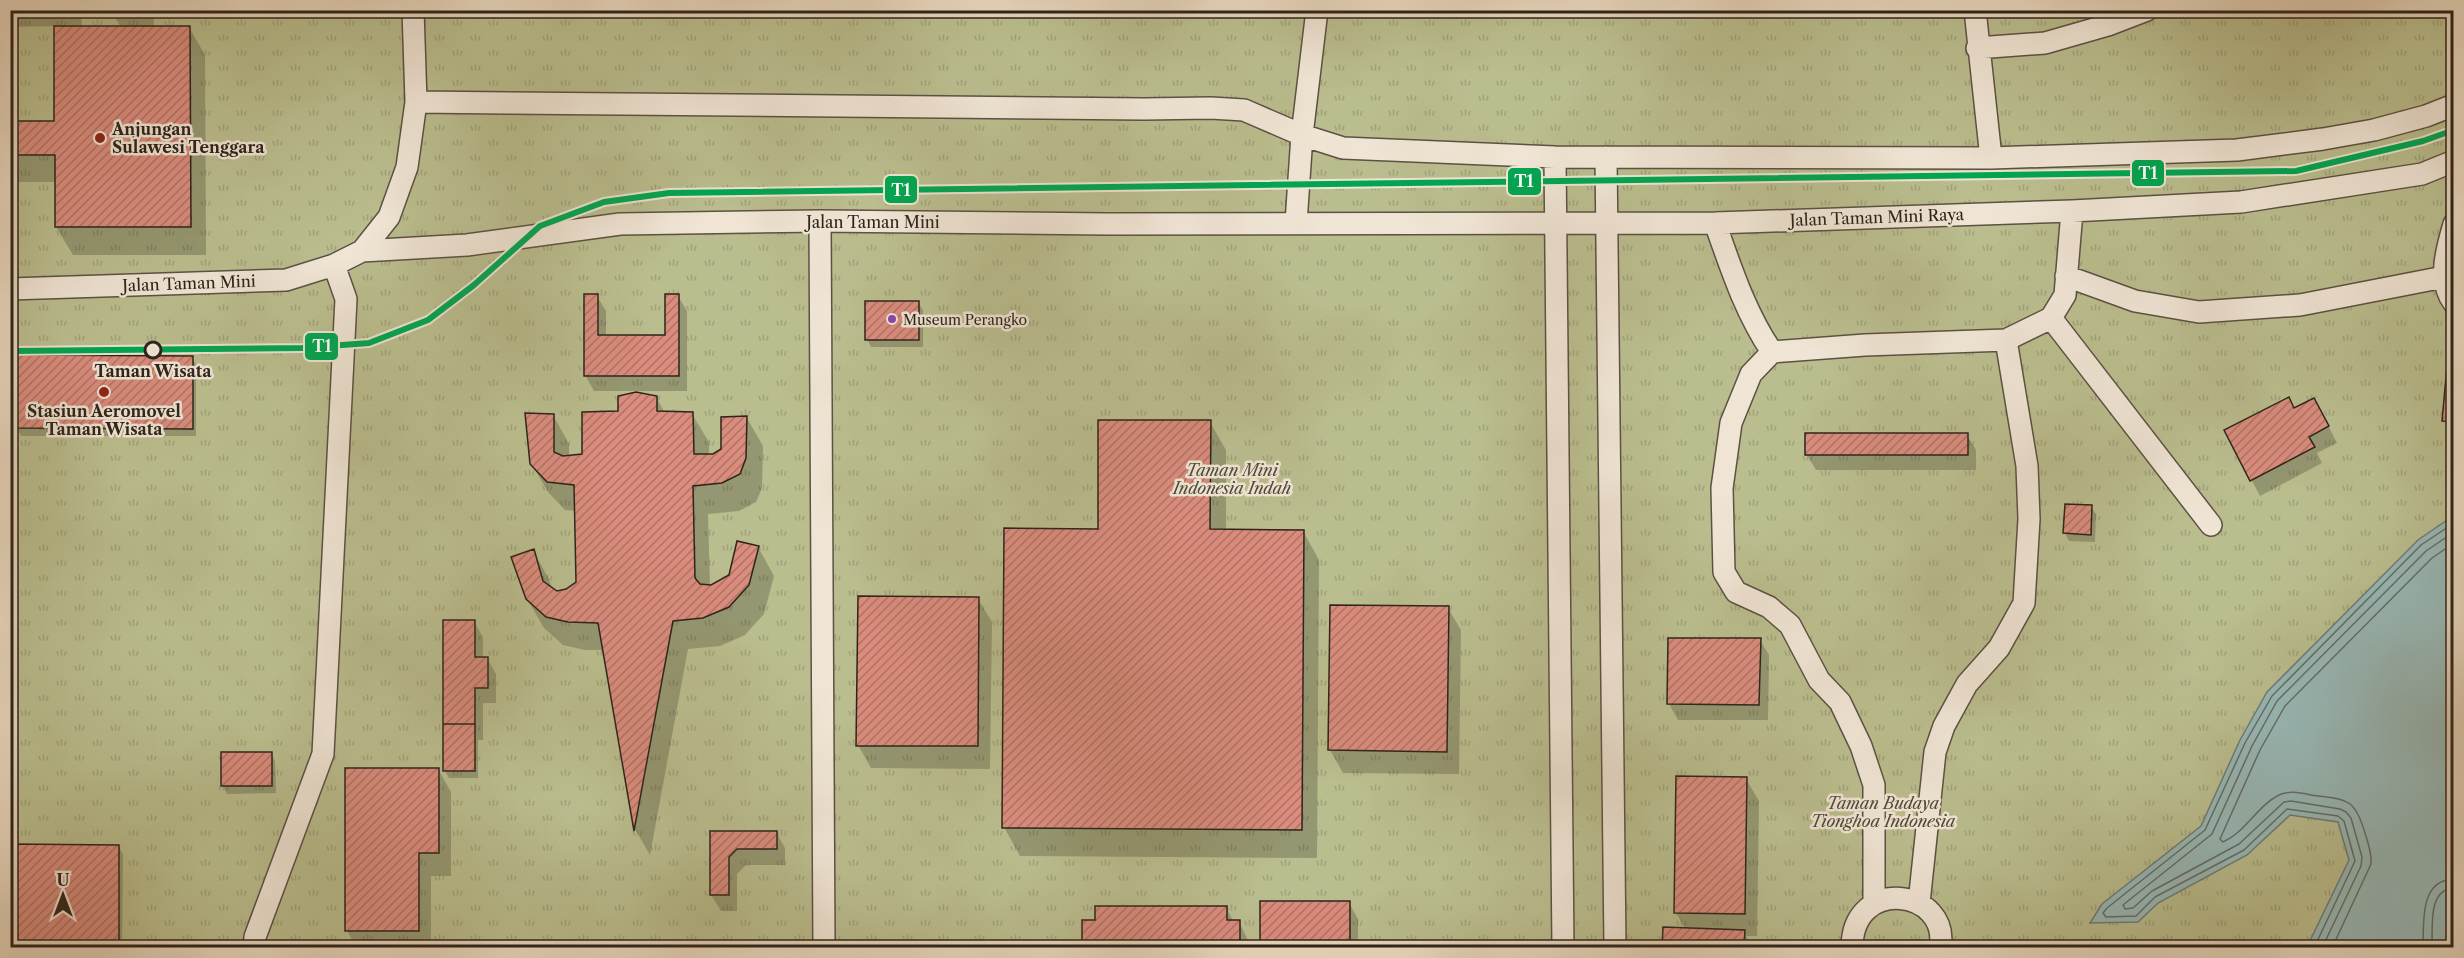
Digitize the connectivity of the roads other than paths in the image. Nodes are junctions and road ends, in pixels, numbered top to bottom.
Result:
1 (413, 10) edge
2 (1317, 10) edge
3 (1975, 10) edge
4 (2147, 10) edge
5 (2106, 18) edge
6 (1977, 48) junction
7 (416, 102) junction
8 (2454, 105) edge
9 (1302, 135) junction
10 (1555, 157) junction
11 (1606, 157) junction
12 (1991, 158) junction
13 (2454, 161) edge
14 (2072, 211) junction
15 (820, 221) junction
16 (1296, 223) junction
17 (1557, 223) junction
18 (1606, 223) junction
19 (1715, 223) junction
20 (2454, 224) edge
21 (362, 251) junction
22 (334, 266) junction
23 (2066, 276) junction
24 (2444, 277) junction
25 (10, 289) edge
26 (2454, 303) edge
27 (2051, 318) junction
28 (2006, 340) junction
29 (1772, 352) junction
30 (2211, 525) dead end
31 (1874, 902) junction
32 (1919, 903) junction
33 (254, 948) edge
34 (824, 948) edge
35 (1563, 948) edge
36 (1616, 948) edge
37 (1852, 948) edge
38 (1940, 948) edge

1 - 7 lane, Jalan Taman Mini
2 - 9 lane
3 - 6 lane
4 - 5 lane
5 - 6 lane
6 - 12 lane
7 - 9 lane
7 - 21 lane, Jalan Taman Mini
8 - 12 lane
9 - 10 lane
9 - 16 lane
10 - 11 lane
10 - 17 lane
11 - 12 lane
11 - 18 lane
13 - 14 lane, Jalan Taman Mini Raya
14 - 19 lane, Jalan Taman Mini Raya
14 - 23 lane
15 - 16 lane, Jalan Taman Mini
15 - 21 lane, Jalan Taman Mini
15 - 34 lane
16 - 17 lane, Jalan Taman Mini Raya
17 - 18 lane, Jalan Taman Mini Raya
17 - 35 lane
18 - 19 lane, Jalan Taman Mini Raya
18 - 36 lane
19 - 29 lane
20 - 24 lane
21 - 22 lane, Jalan Taman Mini
22 - 25 lane, Jalan Taman Mini
22 - 33 lane
23 - 24 lane
23 - 27 lane
24 - 26 lane
27 - 28 lane
27 - 30 lane
28 - 29 lane
28 - 32 lane
29 - 31 lane
31 - 32 lane
31 - 37 lane
32 - 38 lane

